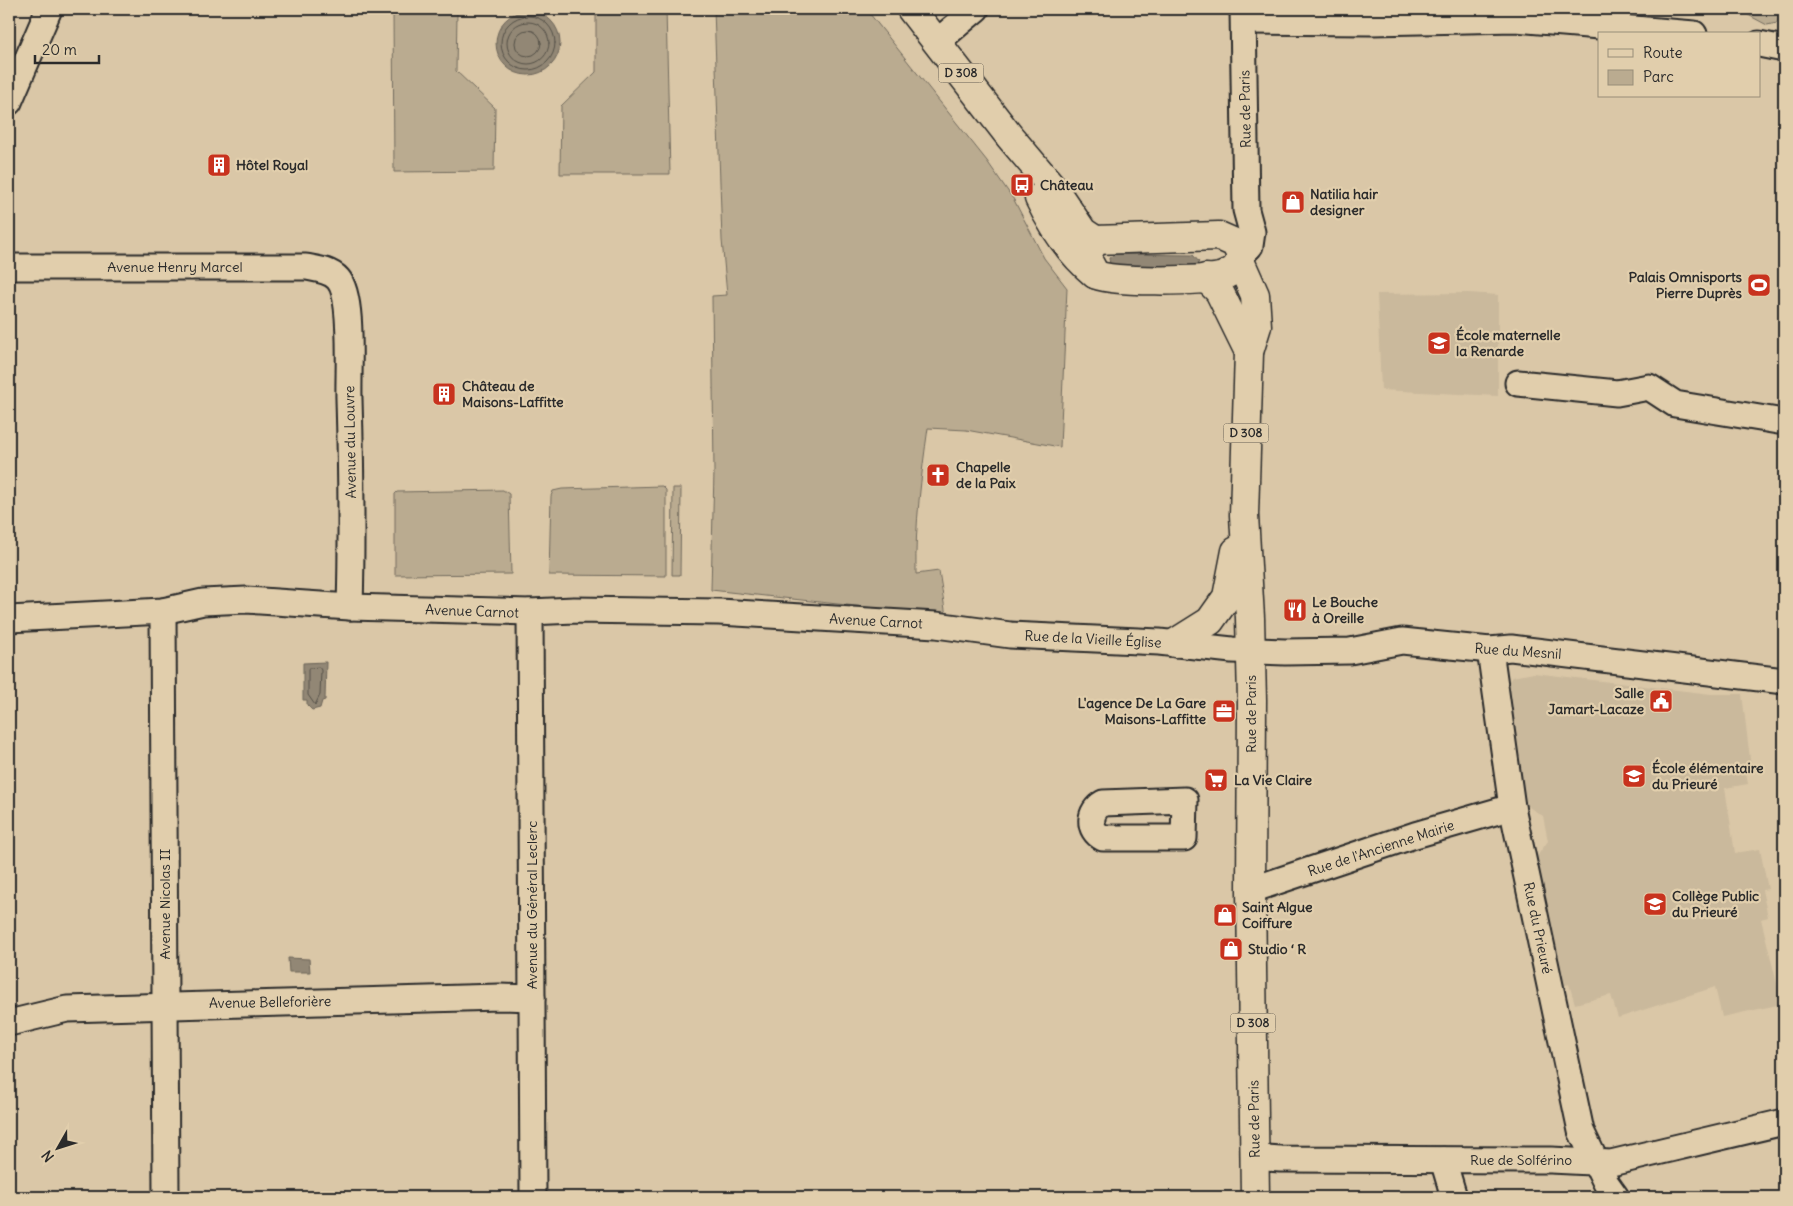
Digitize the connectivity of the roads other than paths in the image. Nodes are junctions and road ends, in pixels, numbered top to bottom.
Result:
1 (49, 9) edge
2 (911, 9) edge
3 (976, 9) edge
4 (1244, 15) edge
5 (1672, 32) edge
6 (938, 41) junction
7 (1760, 44) edge
8 (1784, 49) edge
9 (9, 102) edge
10 (1010, 137) junction
11 (1094, 240) junction
12 (1236, 251) junction
13 (9, 267) edge
14 (1095, 274) junction
15 (1206, 278) junction
16 (338, 279) joint
17 (1248, 352) junction
18 (1518, 382) dead end
19 (1784, 422) edge
20 (1244, 515) junction
21 (350, 607) junction
22 (163, 611) junction
23 (530, 612) junction
24 (9, 619) edge
25 (936, 624) joint
26 (1175, 643) junction
27 (1490, 650) junction
28 (1251, 651) junction
29 (1784, 681) edge
30 (1512, 807) junction
31 (1251, 890) junction
32 (532, 998) junction
33 (165, 1004) junction
34 (9, 1023) edge
35 (1784, 1122) edge
36 (1254, 1157) junction
37 (1443, 1160) junction
38 (1595, 1161) junction
39 (166, 1197) edge
40 (533, 1197) edge
41 (1255, 1197) edge
42 (1454, 1197) edge
43 (1616, 1197) edge

1 - 9 street
2 - 6 main road, D 308
3 - 6 street
4 - 5 street
4 - 12 street, Rue de Paris
6 - 10 main road, D 308
7 - 8 street
10 - 11 main road, D 308
10 - 14 main road, D 308
11 - 12 main road
11 - 14 main road
12 - 15 main road
12 - 17 main road, Rue de Paris / D 308
13 - 16 street, Avenue Henry Marcel
14 - 15 main road
15 - 17 main road, Rue de Paris / D 308
16 - 21 street, Avenue du Louvre
17 - 20 main road, Rue de Paris / D 308
18 - 19 street
20 - 26 main road
20 - 28 main road, Rue de Paris / D 308
21 - 22 street, Avenue Carnot
21 - 23 street, Avenue Carnot
22 - 24 street, Avenue Carnot
22 - 33 street, Avenue Nicolas II
23 - 25 street, Avenue Carnot
23 - 32 street, Avenue du Général Leclerc
25 - 26 street, Rue de la Vieille Église
26 - 28 street, Rue de la Vieille Église
27 - 28 street, Rue du Mesnil
27 - 29 street, Rue du Mesnil
27 - 30 street, Rue du Prieuré
28 - 31 main road, Rue de Paris / D 308
30 - 31 street, Rue de l'Ancienne Mairie
30 - 38 street, Rue du Prieuré
31 - 36 main road, Rue de Paris / D 308
32 - 33 street, Avenue Belleforière
32 - 40 street, Avenue du Général Leclerc
33 - 34 street, Avenue Belleforière
33 - 39 street, Avenue Nicolas II
35 - 38 street, Rue de Solférino
36 - 37 street, Rue de Solférino
36 - 41 main road, Rue de Paris / D 308
37 - 38 street, Rue de Solférino
37 - 42 street
38 - 43 street, Rue du Prieuré

